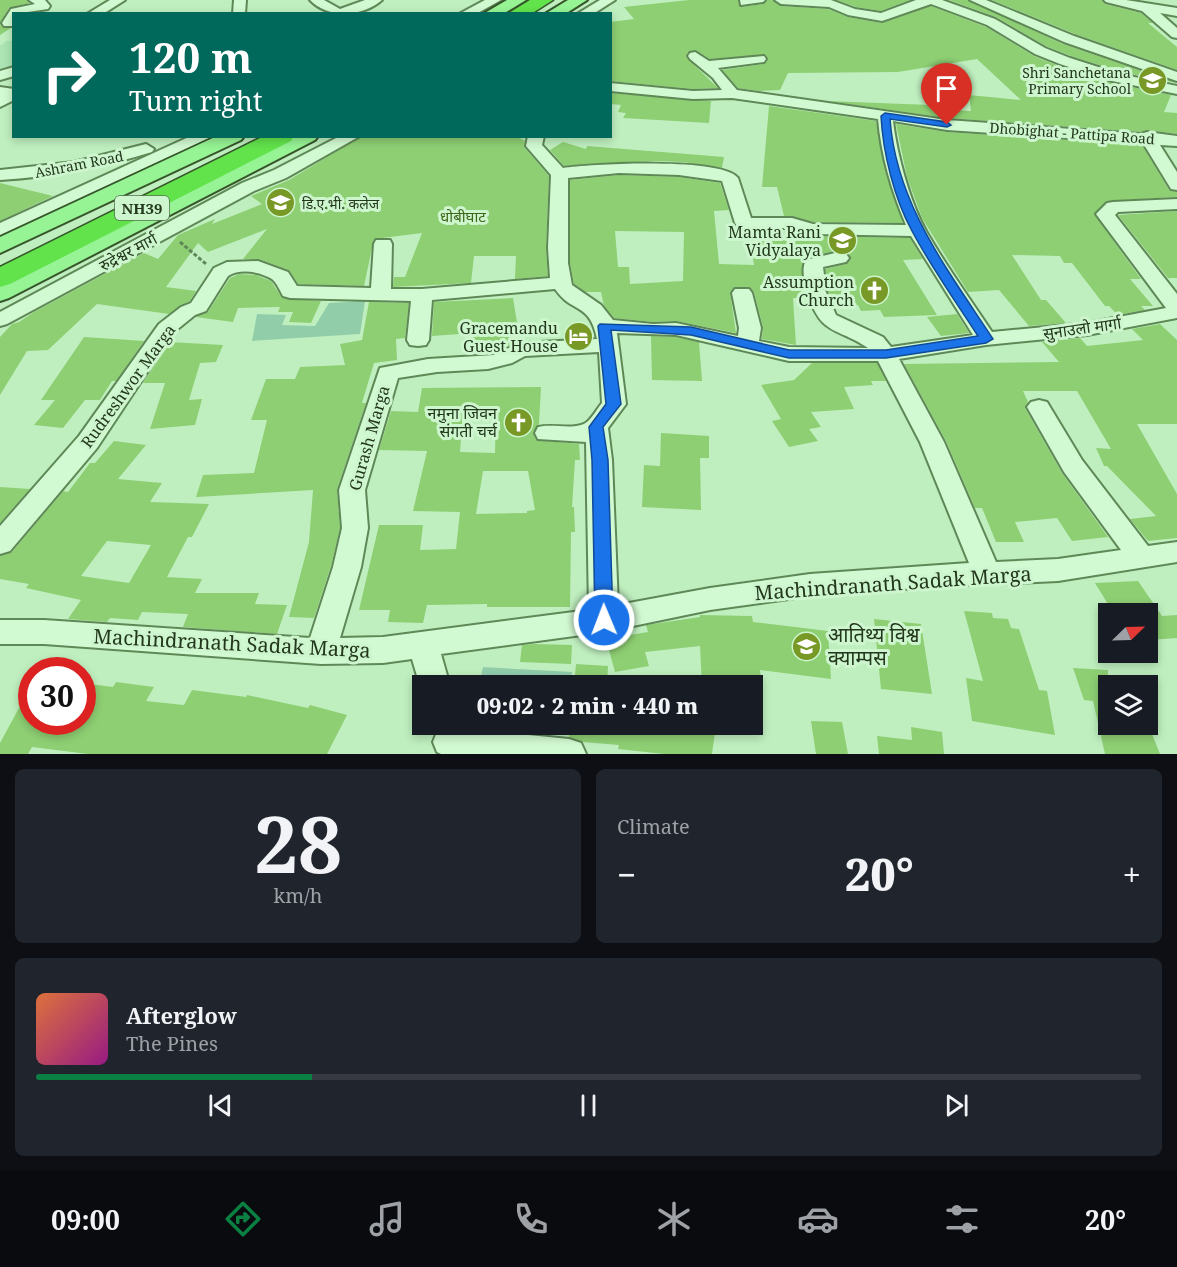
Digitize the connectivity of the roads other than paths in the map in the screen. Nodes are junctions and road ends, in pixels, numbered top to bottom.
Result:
1 (35, 0) edge
2 (119, 0) edge
3 (316, 0) edge
4 (376, 0) edge
5 (495, 0) edge
6 (519, 0) edge
7 (544, 0) edge
8 (560, 0) edge
9 (580, 0) edge
10 (609, 0) edge
11 (759, 0) edge
12 (781, 0) edge
13 (932, 0) edge
14 (976, 0) edge
15 (1110, 0) edge
16 (863, 1) edge
17 (745, 2) dead end
18 (1143, 4) edge
19 (843, 8) junction
20 (15, 12) edge
21 (97, 12) edge
22 (337, 12) edge
23 (345, 12) edge
24 (469, 12) edge
25 (494, 12) edge
26 (520, 12) edge
27 (536, 12) edge
28 (556, 12) edge
29 (587, 12) edge
30 (1177, 12) edge
31 (1177, 34) edge
32 (696, 56) dead end
33 (759, 59) dead end
34 (708, 65) junction
35 (1177, 77) edge
36 (612, 87) edge
37 (1177, 90) edge
38 (0, 91) edge
39 (732, 94) junction
40 (0, 103) edge
41 (885, 116) junction
42 (1147, 137) junction
43 (196, 138) edge
44 (230, 138) edge
45 (260, 138) edge
46 (279, 138) edge
47 (304, 138) edge
48 (349, 138) edge
49 (536, 138) edge
50 (1177, 141) edge
51 (160, 145) edge
52 (559, 174) junction
53 (0, 175) edge
54 (1177, 186) edge
55 (1177, 204) edge
56 (0, 230) edge
57 (917, 231) junction
58 (383, 244) dead end
59 (0, 246) edge
60 (839, 258) dead end
61 (0, 266) edge
62 (0, 278) edge
63 (561, 283) junction
64 (0, 293) edge
65 (742, 293) dead end
66 (384, 294) junction
67 (422, 295) junction
68 (1177, 310) edge
69 (0, 320) edge
70 (606, 336) junction
71 (986, 339) junction
72 (418, 340) dead end
73 (748, 346) junction
74 (886, 354) junction
75 (1039, 407) dead end
76 (596, 427) junction
77 (547, 433) dead end
78 (0, 543) edge
79 (1177, 552) edge
80 (1142, 558) junction
81 (987, 574) junction
82 (604, 620) junction
83 (6, 636) edge
84 (424, 646) junction
85 (321, 651) junction
86 (431, 675) edge
87 (447, 740) edge
88 (569, 754) edge

1 - 20 street
2 - 21 street
3 - 22 street
4 - 23 street
5 - 24 street
6 - 25 main road
7 - 26 highway
8 - 27 highway
9 - 28 main road
10 - 29 street
11 - 17 street
12 - 19 street
13 - 19 street
13 - 37 street
14 - 35 street
15 - 18 street
16 - 19 street
18 - 30 street
18 - 31 street
32 - 34 street
33 - 34 street
34 - 39 street
36 - 39 street, Dhobighat - Pattipa Road
38 - 40 street
39 - 41 street, Dhobighat - Pattipa Road
41 - 42 street, Dhobighat - Pattipa Road
41 - 57 street
42 - 50 street, Dhobighat - Pattipa Road
42 - 54 street
43 - 51 street
44 - 59 main road
45 - 61 highway, NH39
46 - 62 highway, NH39
47 - 64 main road
48 - 69 street, रुद्रेश्वर मार्ग
49 - 52 street
51 - 53 street, Ashram Road
51 - 56 street
52 - 57 street
52 - 63 street
55 - 68 street
57 - 71 street
58 - 66 street
60 - 74 street
63 - 67 street
63 - 70 street
65 - 73 street
66 - 67 street
66 - 78 street, Rudreshwor Marga
67 - 72 street
68 - 71 street, सुनाउलो मार्गा
70 - 73 street, सुनाउलो मार्गा
70 - 76 street
70 - 85 street, Gurash Marga
71 - 74 street, सुनाउलो मार्गा
73 - 74 street, सुनाउलो मार्गा
74 - 81 street
75 - 80 street
76 - 77 street
76 - 82 street
79 - 80 street, Machindranath Sadak Marga
80 - 81 street, Machindranath Sadak Marga
81 - 82 street, Machindranath Sadak Marga
82 - 84 street, Machindranath Sadak Marga
83 - 85 street, Machindranath Sadak Marga
84 - 85 street, Machindranath Sadak Marga
84 - 86 street
87 - 88 street

